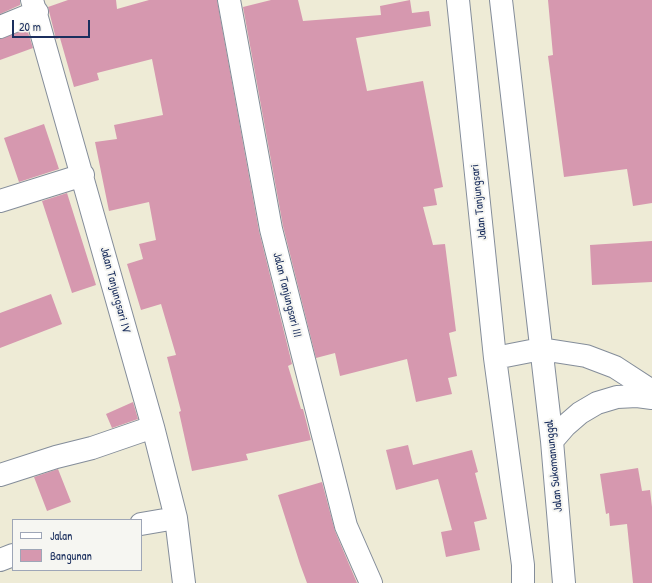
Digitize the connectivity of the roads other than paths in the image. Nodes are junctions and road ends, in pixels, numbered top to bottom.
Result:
1 (229, 0) edge
2 (458, 0) edge
3 (501, 0) edge
4 (34, 6) edge
5 (0, 27) edge
6 (83, 175) junction
7 (0, 201) edge
8 (541, 349) junction
9 (495, 358) junction
10 (652, 390) edge
11 (652, 398) edge
12 (153, 427) junction
13 (552, 441) junction
14 (0, 475) edge
15 (176, 518) junction
16 (142, 524) edge
17 (12, 555) edge
18 (0, 560) edge
19 (184, 583) edge
20 (371, 583) edge
21 (523, 583) edge
22 (564, 583) edge

1 - 20 street, Jalan Tanjungsari III
2 - 9 street, Jalan Tanjungsari
3 - 8 street
4 - 5 street
4 - 6 street, Jalan Tanjungsari IV
6 - 7 street
6 - 12 street, Jalan Tanjungsari IV
8 - 9 street
8 - 10 street
8 - 13 street, Jalan Sukomanunggal
9 - 21 street
11 - 13 street
12 - 14 street
12 - 15 street, Jalan Tanjungsari IV
13 - 22 street, Jalan Sukomanunggal
15 - 16 street
15 - 19 street, Jalan Tanjungsari IV
17 - 18 street

